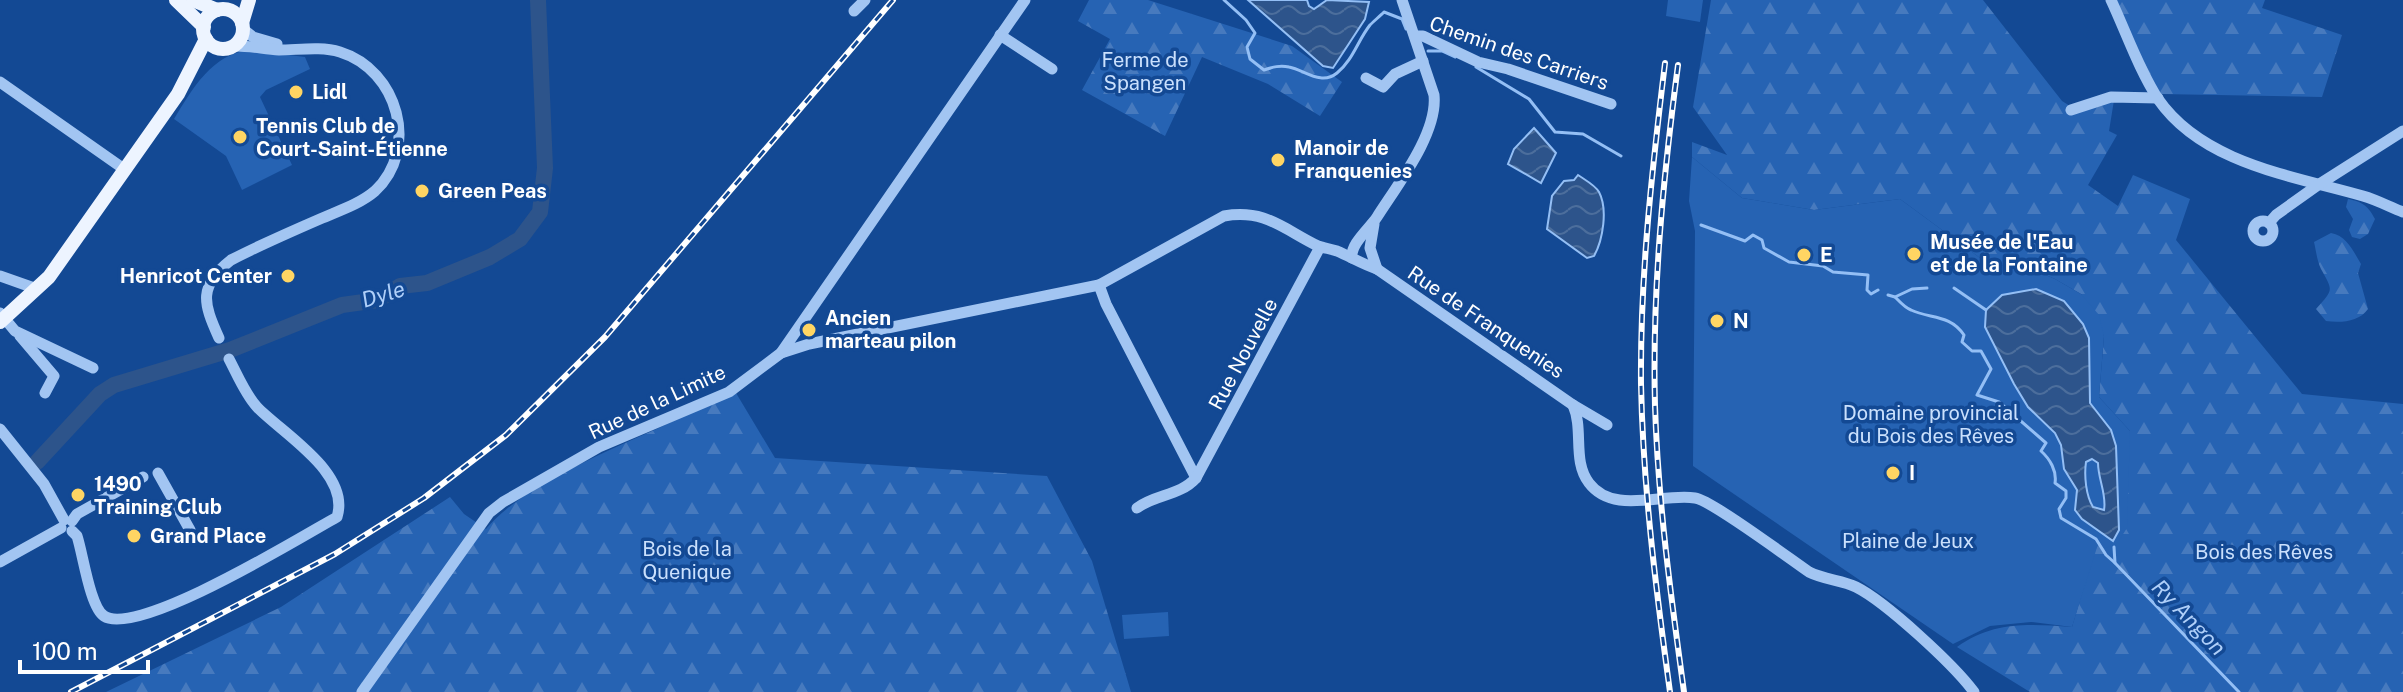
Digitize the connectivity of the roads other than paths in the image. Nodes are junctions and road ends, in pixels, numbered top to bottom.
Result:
1 (237, 0) edge
2 (249, 0) edge
3 (865, 0) edge
4 (1025, 0) edge
5 (1402, 0) edge
6 (2111, 0) edge
7 (185, 1) edge
8 (220, 10) junction
9 (854, 11) dead end
10 (242, 26) junction
11 (205, 33) junction
12 (1000, 35) junction
13 (1415, 36) junction
14 (230, 47) junction
15 (301, 50) junction
16 (1423, 61) junction
17 (1052, 69) dead end
18 (1366, 78) dead end
19 (0, 82) edge
20 (178, 94) junction
21 (2158, 98) junction
22 (1611, 104) dead end
23 (2071, 110) dead end
24 (2403, 131) edge
25 (124, 169) junction
26 (2318, 185) junction
27 (2403, 212) edge
28 (2269, 223) dead end
29 (1320, 247) junction
30 (1361, 253) junction
31 (0, 276) edge
32 (1099, 285) junction
33 (37, 289) junction
34 (1, 318) edge
35 (15, 331) junction
36 (796, 332) junction
37 (219, 338) dead end
38 (809, 344) junction
39 (781, 353) junction
40 (229, 359) dead end
41 (93, 368) dead end
42 (45, 393) dead end
43 (1573, 405) junction
44 (1607, 425) dead end
45 (0, 429) edge
46 (158, 473) dead end
47 (143, 477) dead end
48 (1196, 478) junction
49 (1137, 508) dead end
50 (67, 525) junction
51 (190, 530) dead end
52 (0, 562) edge
53 (362, 692) edge
54 (1974, 692) edge

1 - 8 main road
2 - 10 main road
3 - 9 street
4 - 12 street, Rue de la Limite
5 - 13 street
6 - 21 street
7 - 8 main road
7 - 11 main road
8 - 10 main road
8 - 11 main road
10 - 14 main road
10 - 15 street
11 - 14 main road
11 - 20 main road
12 - 17 street
12 - 36 street, Rue de la Limite
13 - 16 street
13 - 22 street, Chemin des Carriers
14 - 15 street
14 - 20 main road
15 - 37 street
16 - 18 street
16 - 30 street
19 - 25 street
20 - 25 main road
21 - 23 street
21 - 26 street
24 - 26 street
25 - 33 main road
26 - 27 street
26 - 28 street
29 - 30 street, Rue de Franquenies
29 - 32 street, Rue de Franquenies
29 - 48 street, Rue Nouvelle
30 - 43 street, Rue de Franquenies
31 - 33 street
32 - 38 street, Rue de Franquenies
32 - 48 street
33 - 34 main road
34 - 35 street
35 - 41 street
35 - 42 street
36 - 38 street
36 - 39 street, Rue de la Limite
38 - 39 street, Rue de Franquenies
39 - 53 street, Rue de la Limite
40 - 50 street
43 - 44 street, Rue de Franquenies
43 - 54 street
45 - 50 street
46 - 51 street
47 - 50 street
48 - 49 street
50 - 52 street

